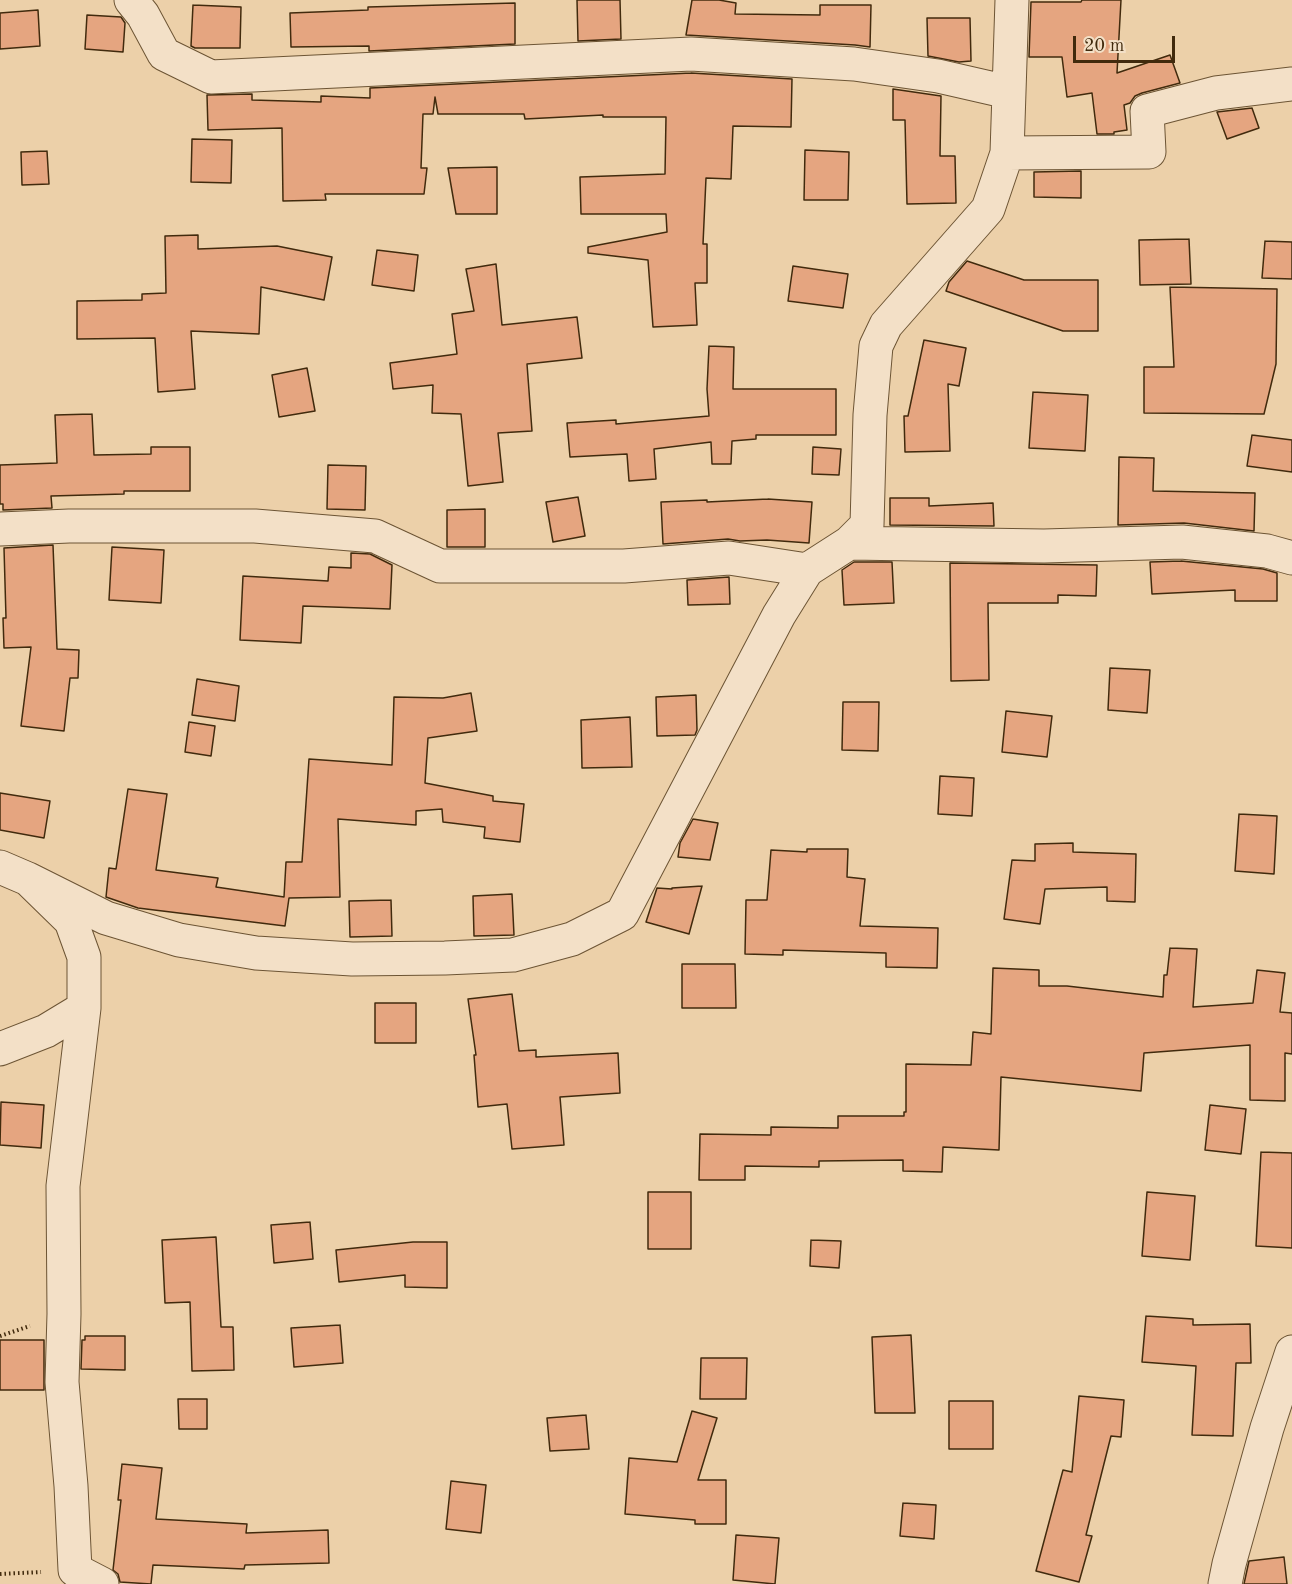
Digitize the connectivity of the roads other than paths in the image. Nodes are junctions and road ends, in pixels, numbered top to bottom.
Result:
1 (131, 0) edge
2 (1012, 0) edge
3 (1292, 84) edge
4 (1008, 92) junction
5 (1007, 153) junction
6 (0, 529) edge
7 (849, 543) junction
8 (1292, 558) edge
9 (807, 570) junction
10 (14, 873) edge
11 (84, 1008) junction
12 (0, 1049) edge
13 (1292, 1352) edge
14 (88, 1577) edge
15 (1225, 1584) edge

1 - 4 street
2 - 4 street
3 - 5 street
4 - 5 street
5 - 7 street
6 - 9 street
7 - 8 street
7 - 9 street
9 - 10 street
10 - 11 street
11 - 12 street
11 - 14 street
13 - 15 street

